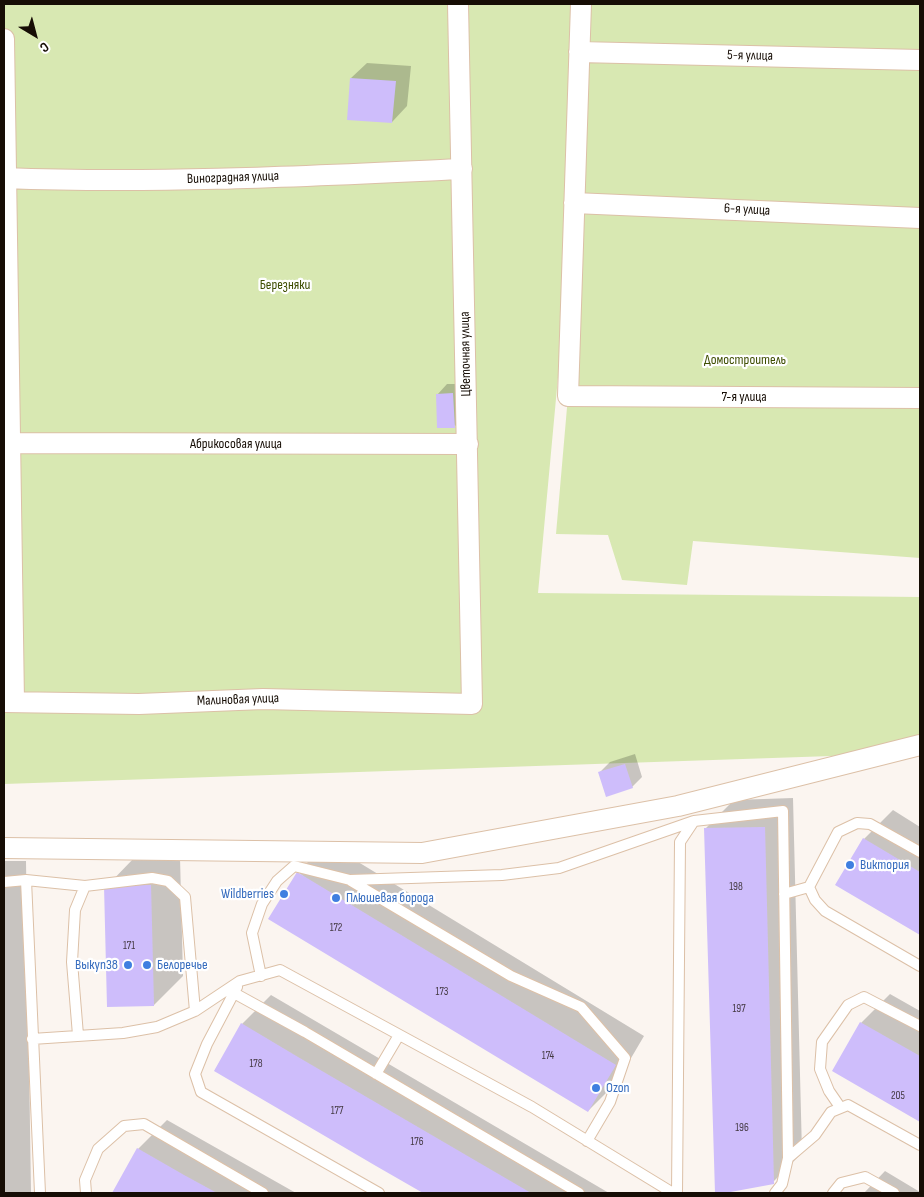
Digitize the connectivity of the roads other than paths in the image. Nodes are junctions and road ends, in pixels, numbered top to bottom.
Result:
1 (458, 4) edge
2 (582, 4) edge
3 (4, 39) edge
4 (579, 52) junction
5 (920, 60) edge
6 (462, 169) junction
7 (5, 178) edge
8 (574, 203) junction
9 (920, 218) edge
10 (920, 398) edge
11 (7, 443) edge
12 (468, 444) junction
13 (9, 702) edge
14 (472, 704) joint
15 (920, 745) edge
16 (694, 821) junction
17 (4, 848) edge
18 (920, 852) edge
19 (26, 880) junction
20 (350, 880) junction
21 (4, 882) edge
22 (85, 886) junction
23 (809, 887) junction
24 (784, 894) junction
25 (920, 966) edge
26 (261, 976) junction
27 (240, 981) junction
28 (234, 993) junction
29 (195, 1011) junction
30 (920, 1026) edge
31 (399, 1035) junction
32 (78, 1036) junction
33 (32, 1039) junction
34 (376, 1074) junction
35 (840, 1107) junction
36 (587, 1141) junction
37 (920, 1145) edge
38 (788, 1158) junction
39 (40, 1193) edge
40 (86, 1193) edge
41 (263, 1193) edge
42 (379, 1193) edge
43 (579, 1193) edge
44 (672, 1193) edge
45 (677, 1193) edge
46 (775, 1193) edge
47 (833, 1193) edge
48 (894, 1193) edge

1 - 6 street, Цветочная улица
2 - 4 street
3 - 7 street
4 - 5 street, 5-я улица
4 - 8 street
6 - 7 street, Виноградная улица
6 - 12 street, Цветочная улица
7 - 11 street
8 - 9 street, 6-я улица
8 - 10 street, 7-я улица
11 - 12 street, Абрикосовая улица
11 - 13 street
12 - 14 street, Цветочная улица
13 - 14 street, Малиновая улица
15 - 17 street
16 - 20 lane
16 - 24 lane
16 - 45 lane
18 - 23 lane
19 - 21 lane
19 - 22 lane
19 - 33 lane
20 - 26 lane
20 - 36 lane
22 - 29 lane
22 - 32 lane
23 - 24 lane
23 - 25 lane
24 - 38 lane
26 - 27 lane
26 - 31 lane
27 - 28 lane
27 - 29 lane
28 - 34 lane
28 - 42 lane
29 - 32 lane
30 - 35 lane
31 - 34 lane
31 - 36 lane
32 - 33 lane
33 - 39 lane
34 - 43 lane
35 - 37 lane
35 - 38 lane
36 - 44 lane
38 - 46 lane
40 - 41 lane
47 - 48 lane

